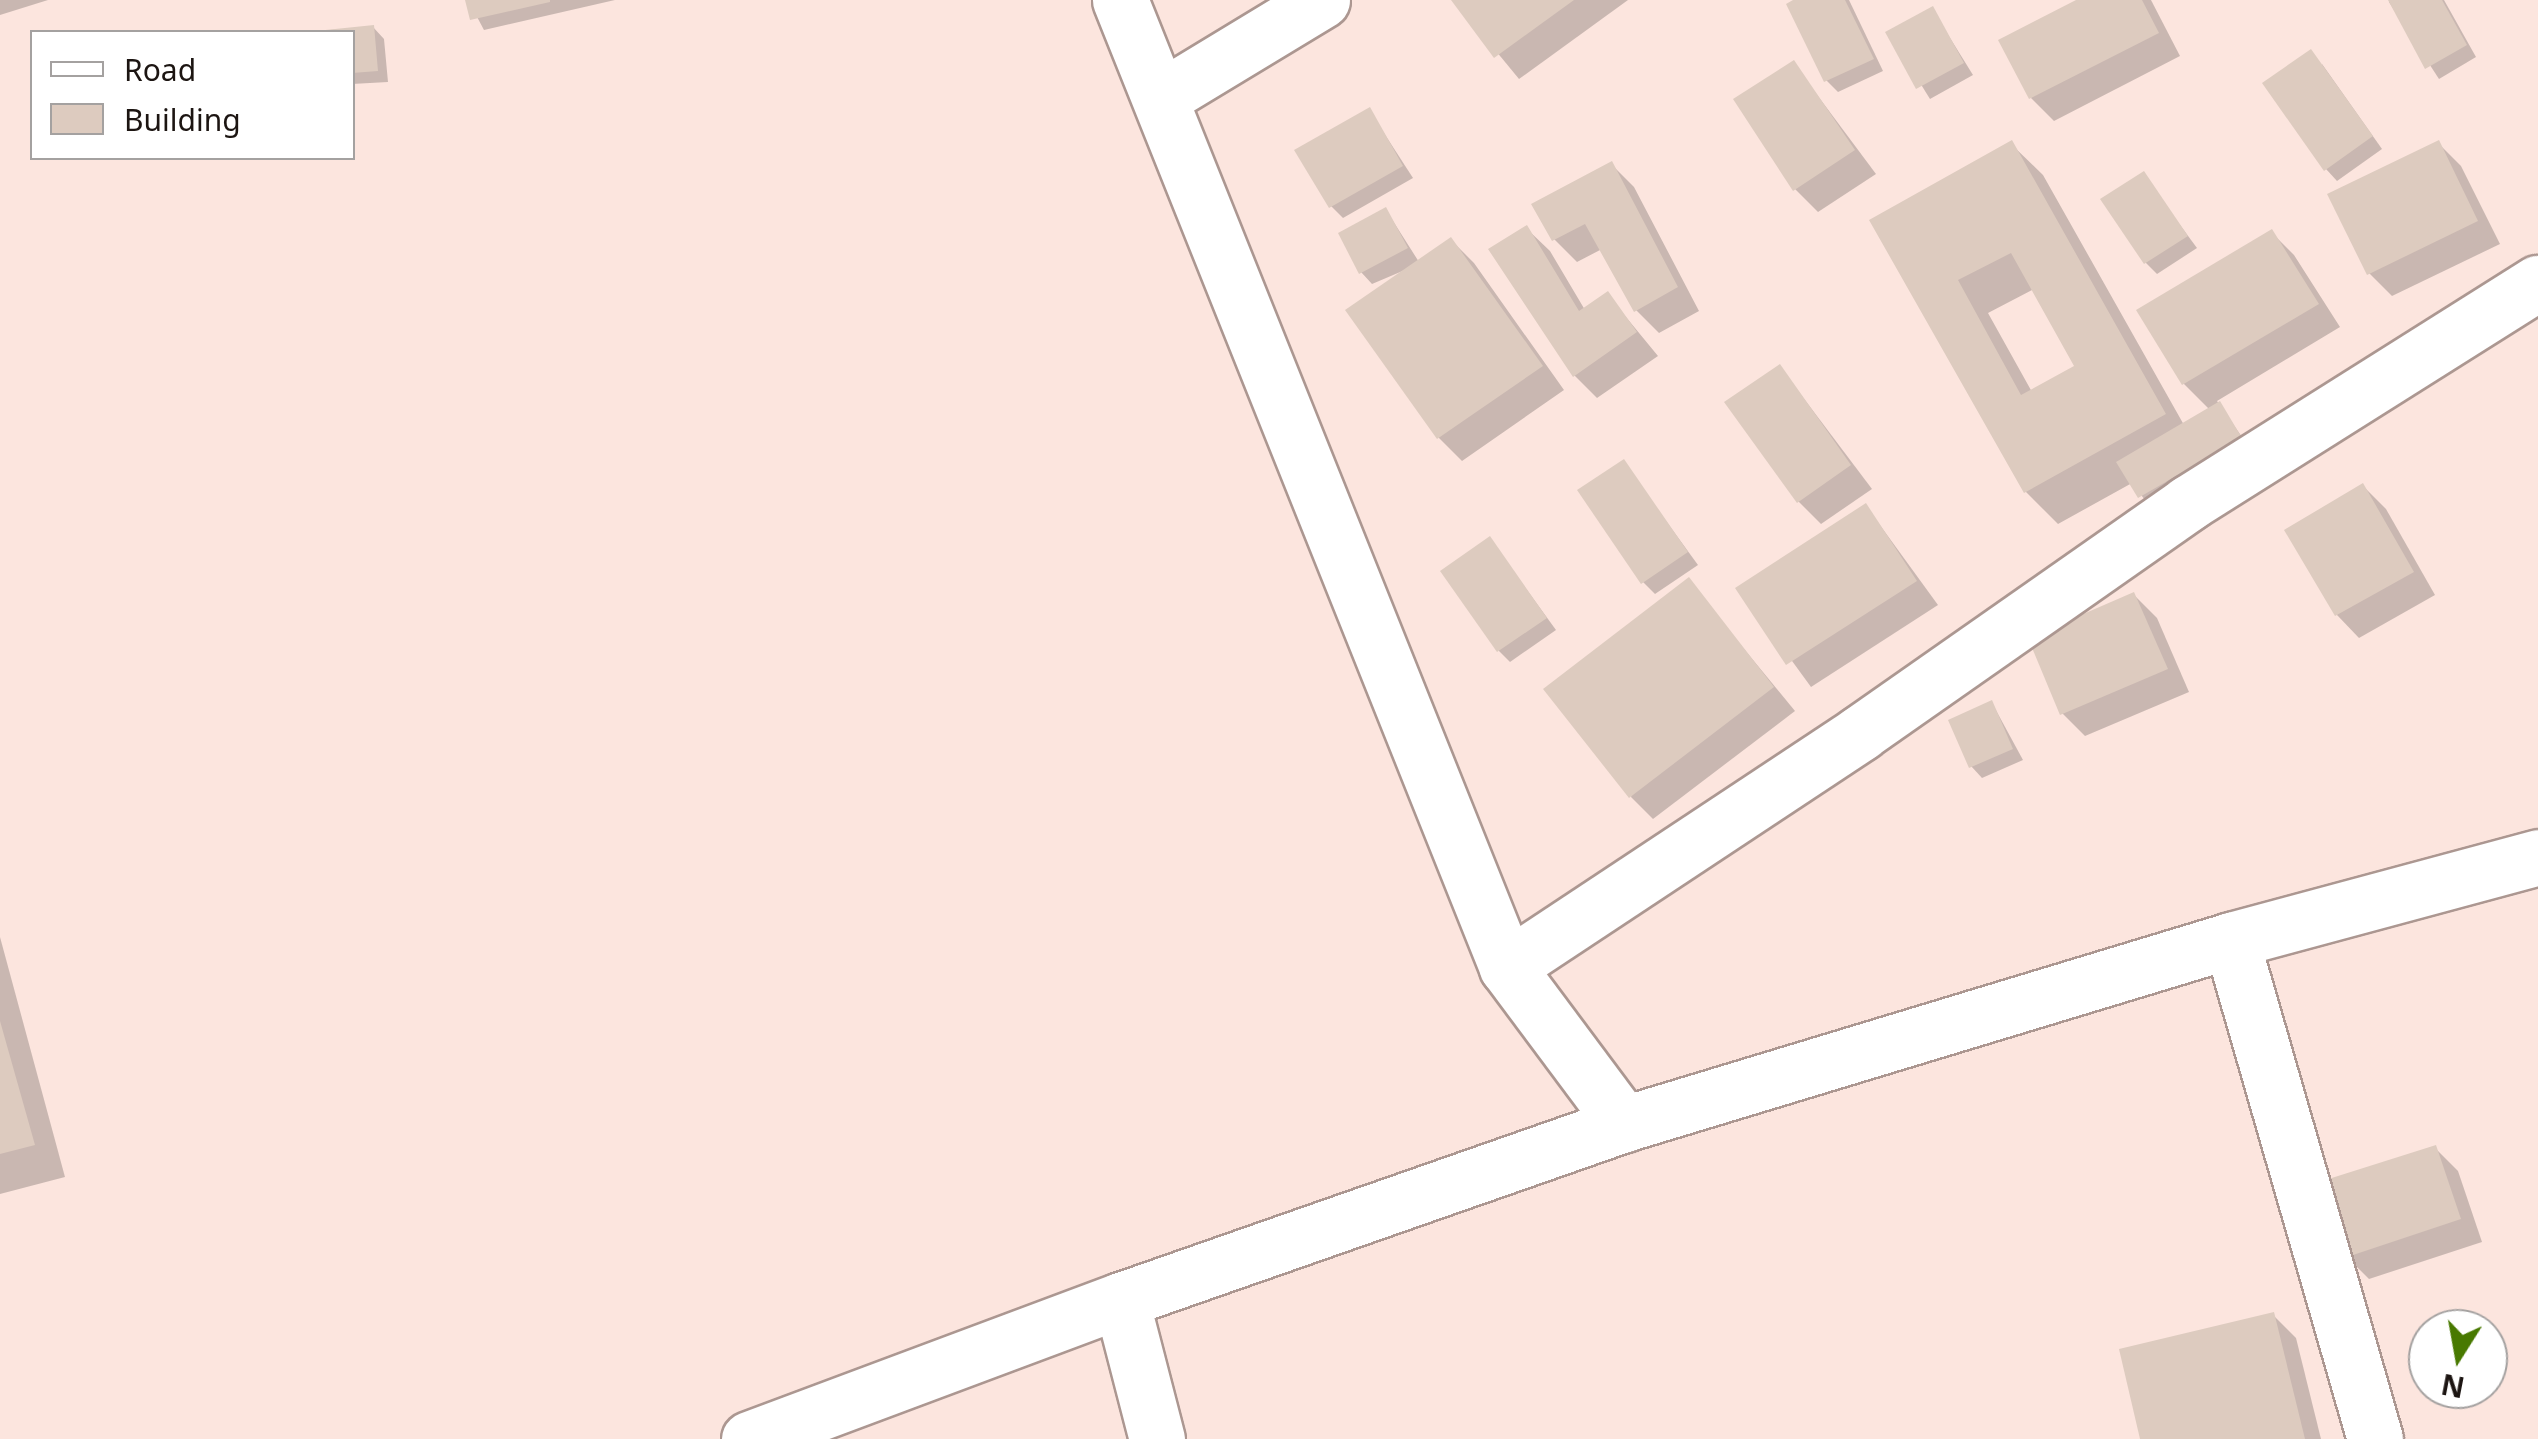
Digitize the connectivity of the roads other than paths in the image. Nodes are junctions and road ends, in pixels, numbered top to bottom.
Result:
1 (1120, 0) edge
2 (1322, 0) edge
3 (1162, 97) junction
4 (2538, 283) edge
5 (2538, 858) edge
6 (2231, 940) junction
7 (1506, 967) junction
8 (1624, 1124) junction
9 (1121, 1300) junction
10 (749, 1439) edge
11 (1157, 1439) edge
12 (2375, 1439) edge

1 - 3 street
2 - 3 street
3 - 7 street
4 - 7 street
5 - 6 street
6 - 8 street
6 - 12 street
7 - 8 street
8 - 9 street
9 - 10 street
9 - 11 street

